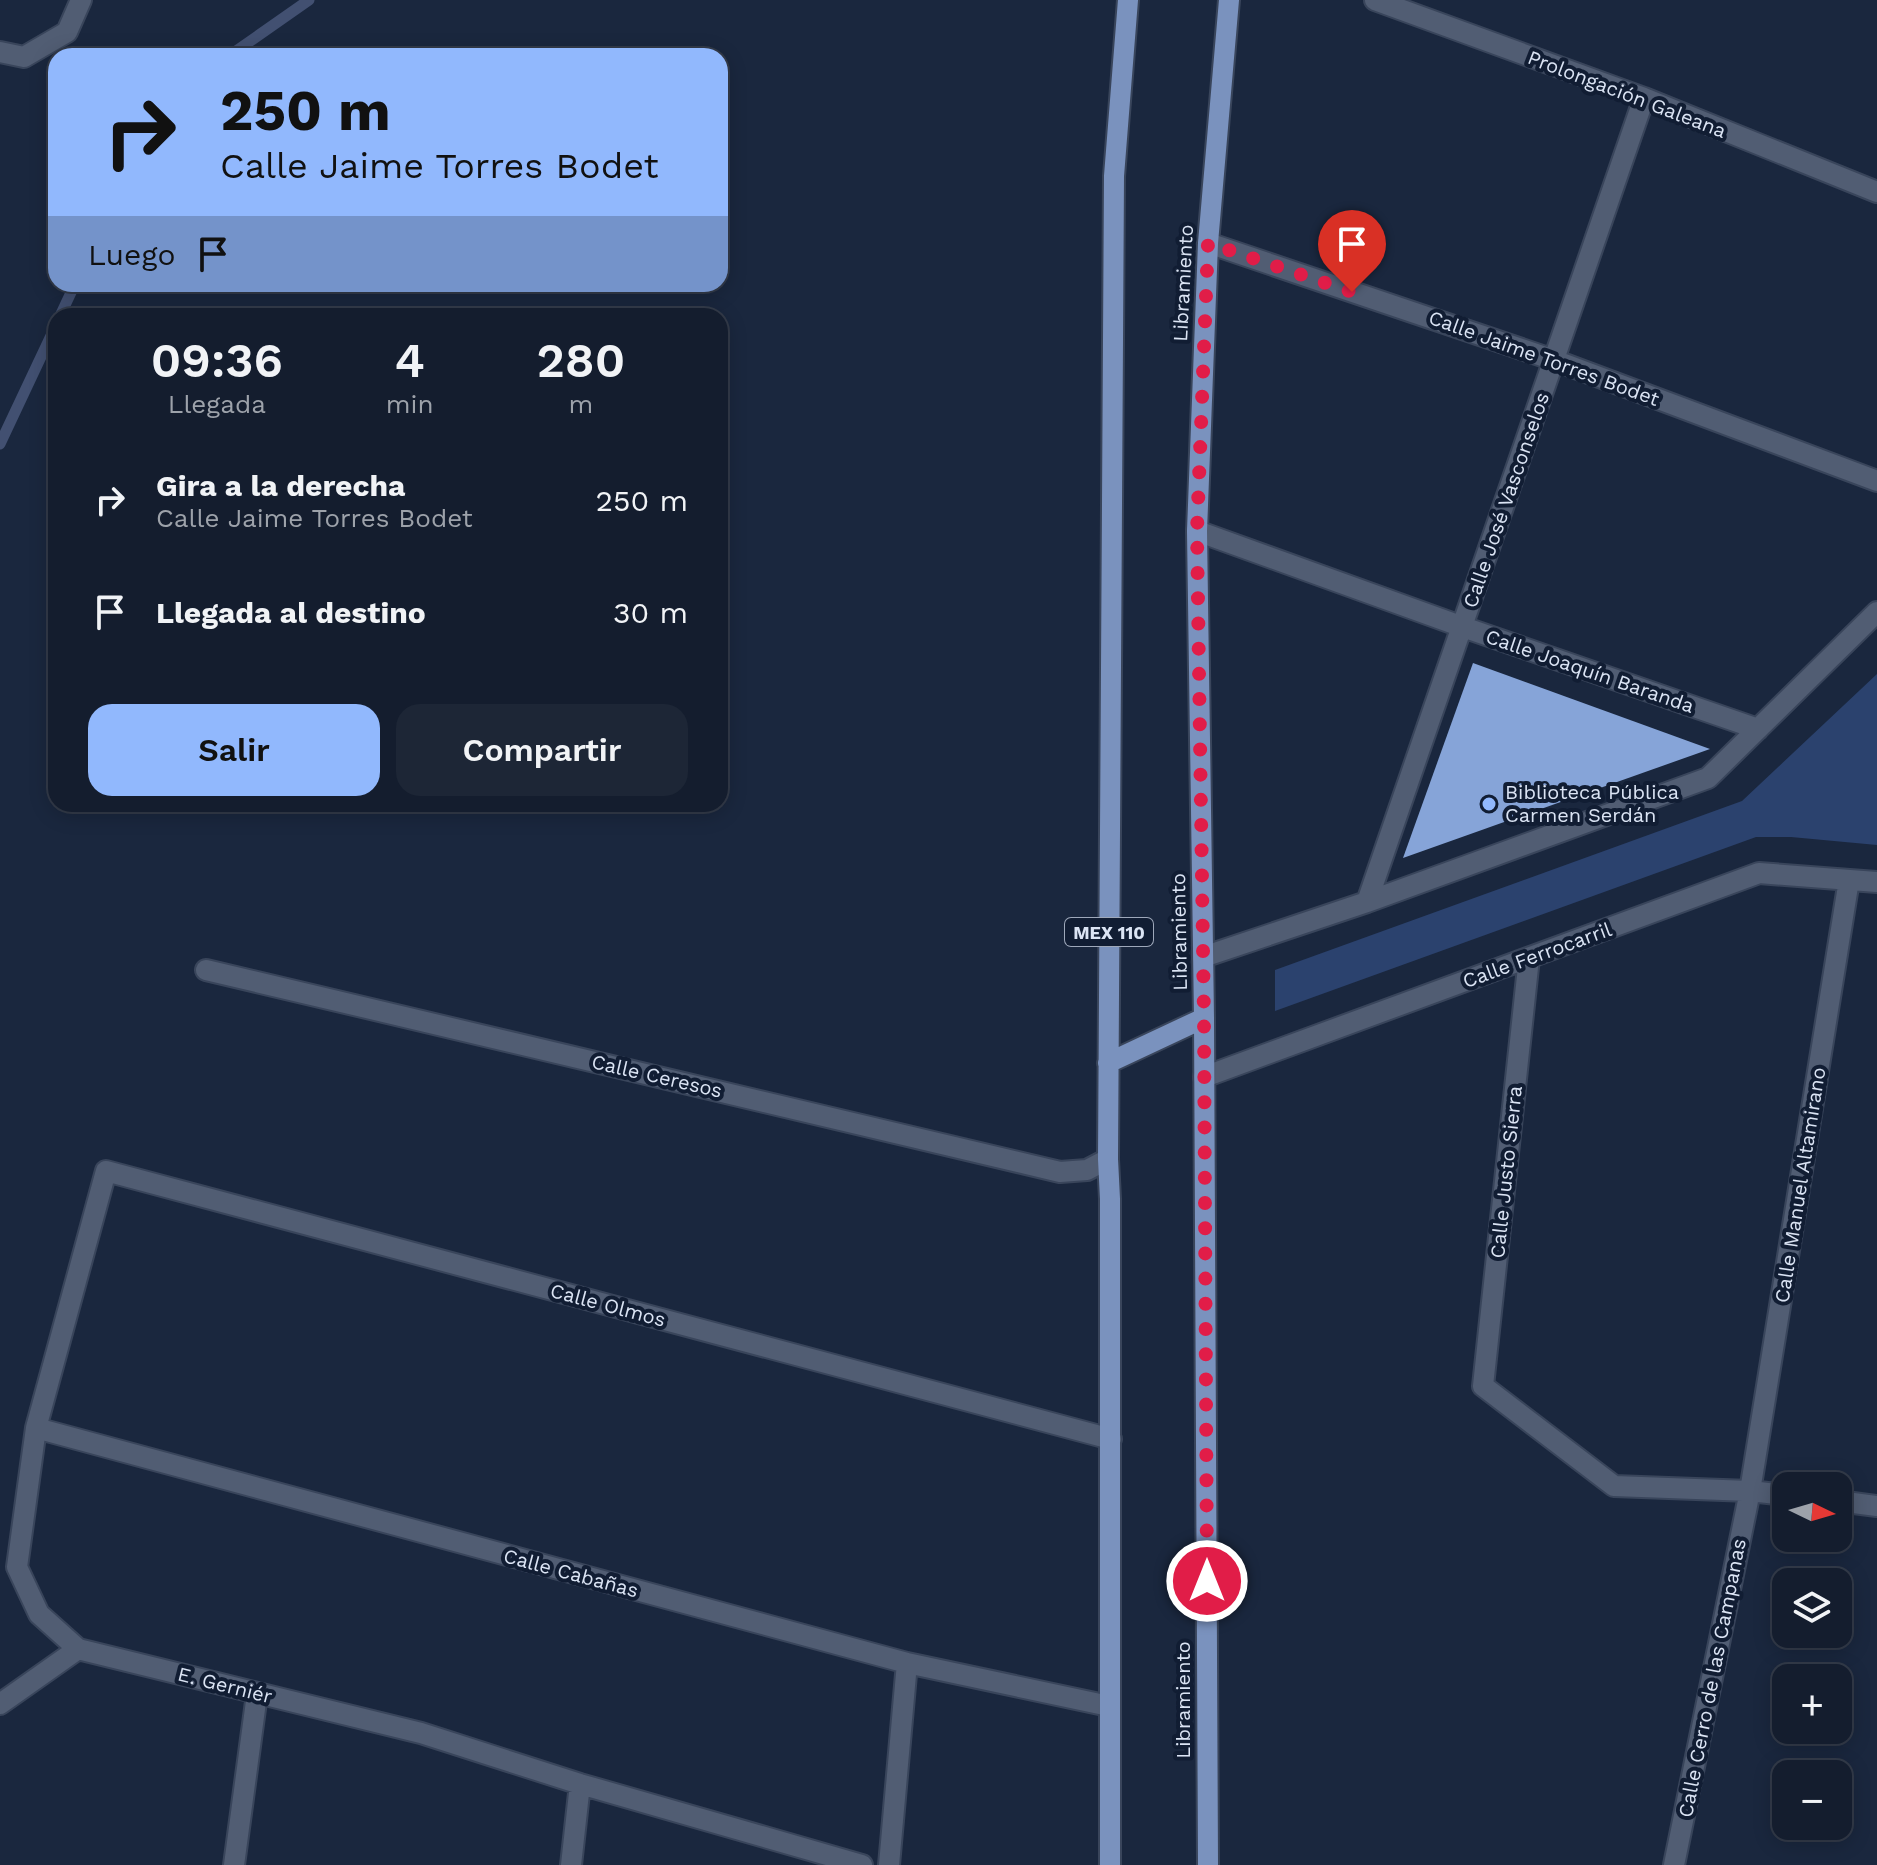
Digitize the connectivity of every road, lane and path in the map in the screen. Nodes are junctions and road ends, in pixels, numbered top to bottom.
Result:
1 (81, 0) edge
2 (1128, 0) edge
3 (1229, 0) edge
4 (1375, 0) edge
5 (0, 52) edge
6 (1644, 98) junction
7 (1877, 192) edge
8 (1208, 243) junction
9 (1554, 360) junction
10 (1877, 481) edge
11 (1197, 531) junction
12 (1877, 612) edge
13 (1463, 627) junction
14 (1758, 729) junction
15 (1849, 880) junction
16 (1877, 882) edge
17 (1367, 902) junction
18 (1203, 957) junction
19 (1529, 958) junction
20 (206, 970) dead end
21 (1204, 1018) junction
22 (1108, 1063) junction
23 (1204, 1077) junction
24 (1108, 1159) junction
25 (106, 1171) joint
26 (36, 1428) junction
27 (1111, 1439) junction
28 (1750, 1491) junction
29 (1772, 1493) edge
30 (1852, 1503) edge
31 (1877, 1506) edge
32 (78, 1649) junction
33 (907, 1663) junction
34 (257, 1694) junction
35 (0, 1704) edge
36 (1109, 1706) junction
37 (580, 1784) junction
38 (234, 1865) edge
39 (571, 1865) edge
40 (862, 1865) edge
41 (889, 1865) edge
42 (1110, 1865) edge
43 (1208, 1865) edge
44 (1674, 1865) edge

1 - 5 street
2 - 22 main road, MEX 110
3 - 8 main road, Libramiento
4 - 6 street, Prolongación Galeana
6 - 7 street, Prolongación Galeana
6 - 9 street, Calle José Vasconselos
8 - 9 street, Calle Jaime Torres Bodet
8 - 11 main road, Libramiento
9 - 10 street, Calle Jaime Torres Bodet
9 - 13 street, Calle José Vasconselos
11 - 13 street, Calle Joaquín Baranda
11 - 18 main road, Libramiento
12 - 14 street
13 - 14 street, Calle Joaquín Baranda
13 - 17 street, Calle José Vasconselos
14 - 17 street
15 - 16 street, Calle Ferrocarril
15 - 19 street, Calle Ferrocarril
15 - 28 street, Calle Manuel Altamirano
17 - 18 street
18 - 21 main road, Libramiento
19 - 23 street, Calle Ferrocarril
19 - 28 street, Calle Justo Sierra
20 - 24 street, Calle Ceresos
21 - 22 main road
21 - 23 main road, Libramiento
22 - 24 main road, MEX 110
23 - 43 main road, Libramiento
24 - 27 main road, MEX 110
25 - 26 street, E. Gerniér
25 - 27 street, Calle Olmos
26 - 32 street, E. Gerniér
26 - 33 street, Calle Cabañas
27 - 36 main road, MEX 110
28 - 29 street
28 - 44 street, Calle Cerro de las Campanas
30 - 31 street
32 - 34 street, E. Gerniér
32 - 35 street
33 - 36 street, Calle Cabañas
33 - 41 street
34 - 37 street, E. Gerniér
34 - 38 street
36 - 42 main road, MEX 110
37 - 39 street
37 - 40 street, E. Gerniér

